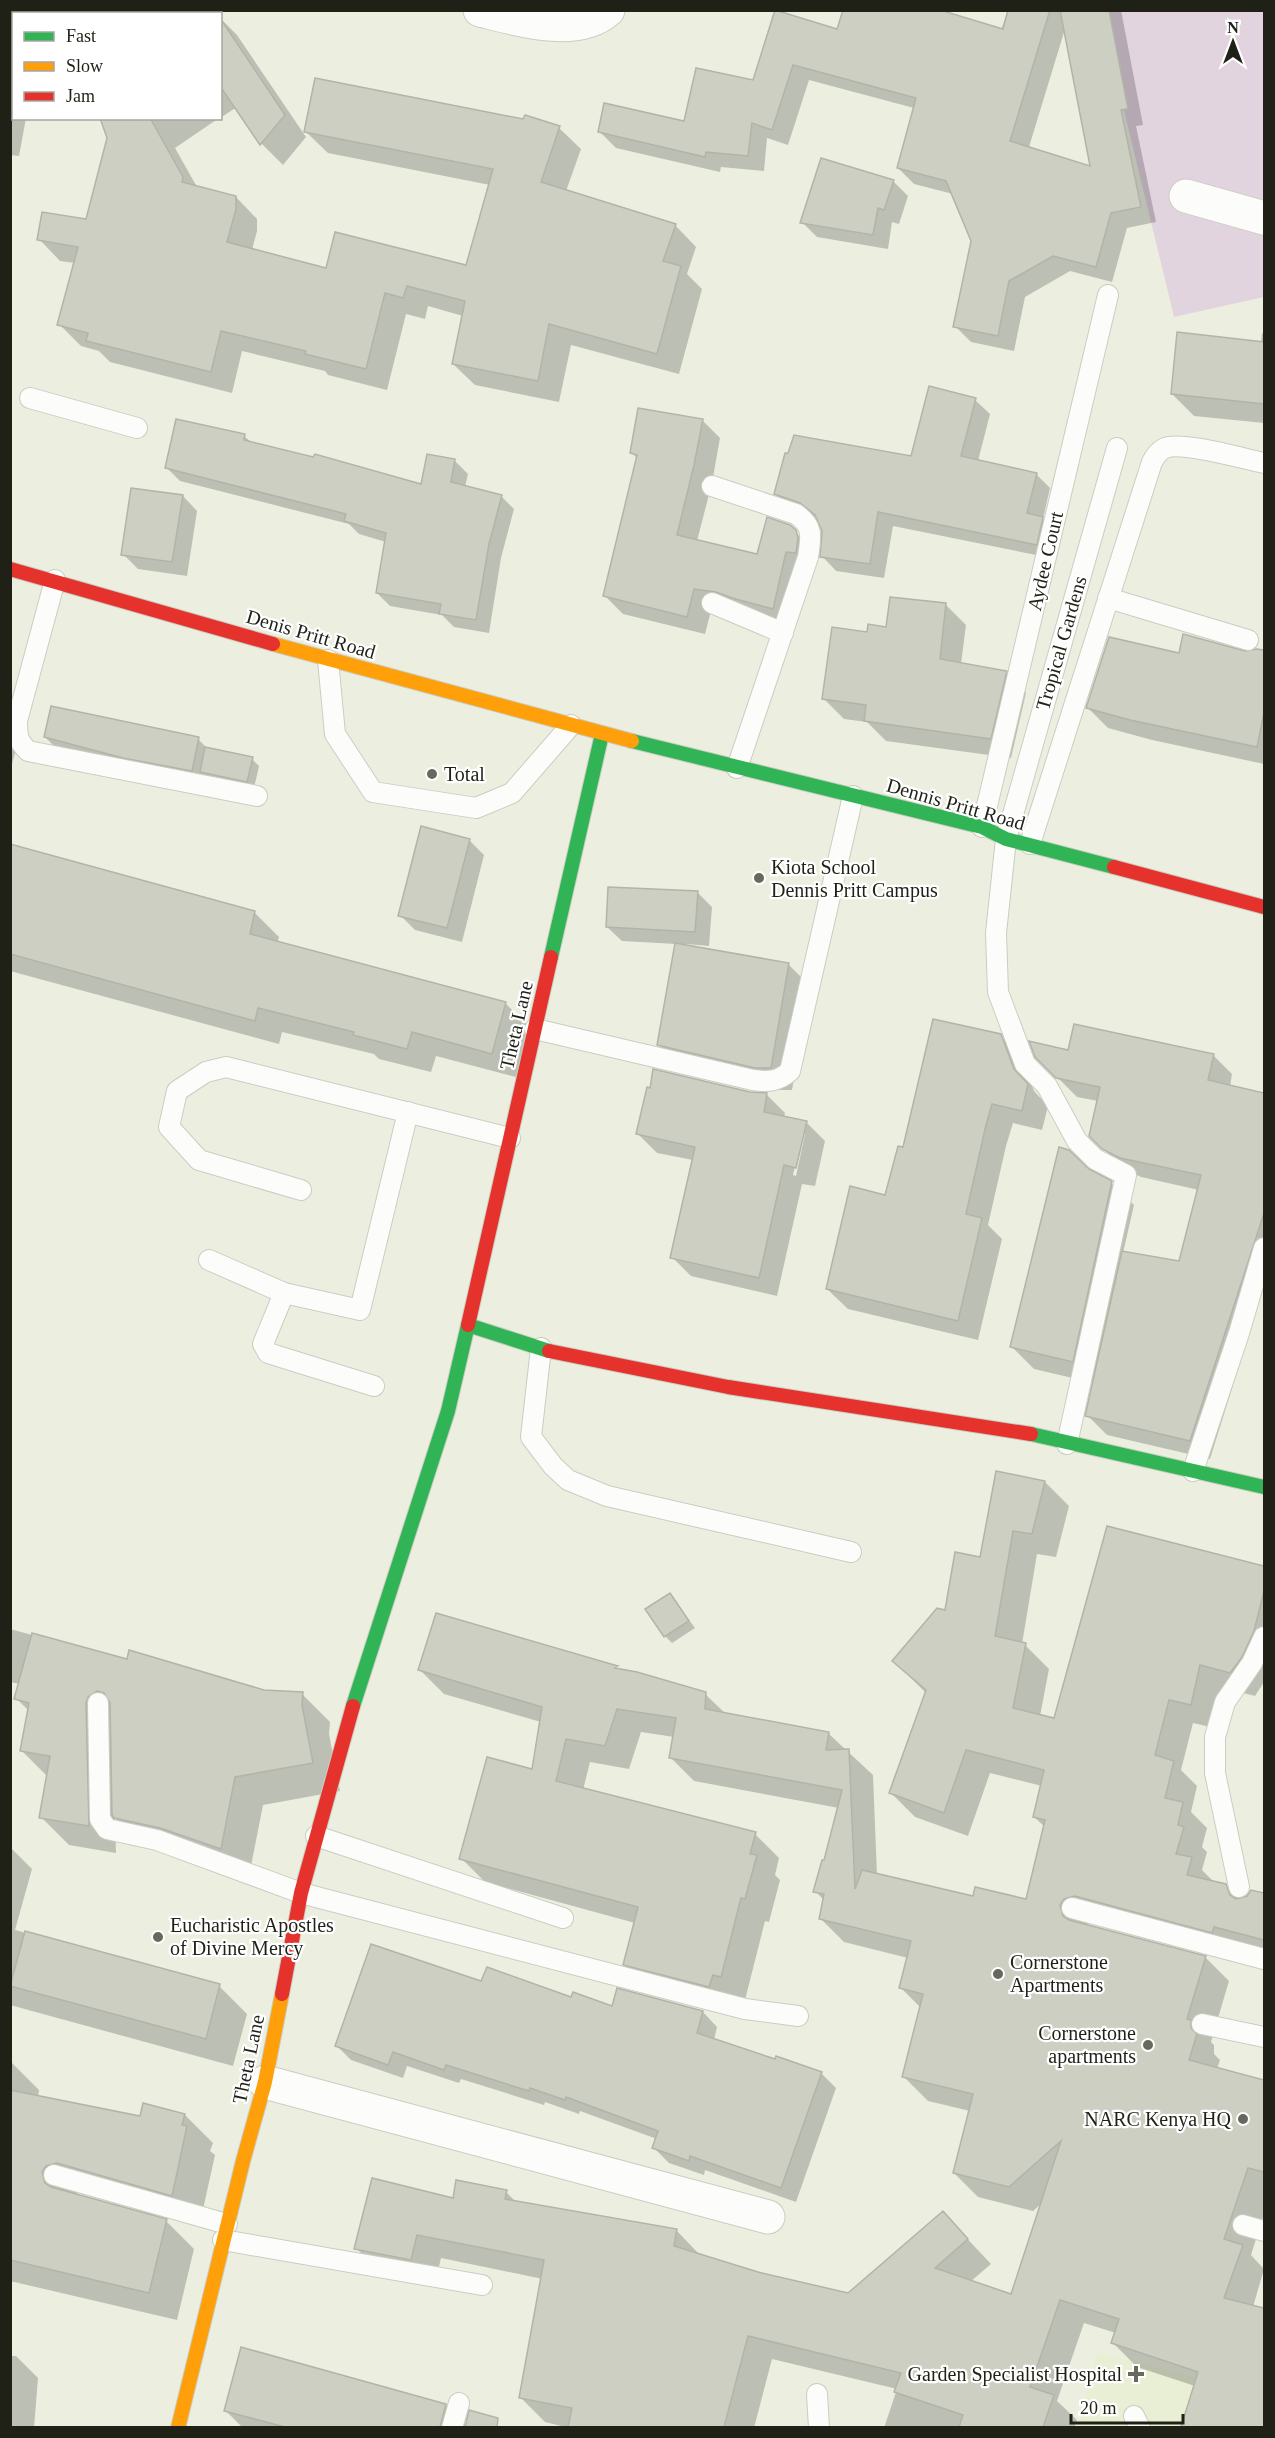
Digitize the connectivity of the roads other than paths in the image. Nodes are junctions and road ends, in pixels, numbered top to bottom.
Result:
1 (480, 10) edge
2 (608, 10) edge
3 (1186, 196) dead end
4 (1264, 218) edge
5 (1108, 295) dead end
6 (30, 398) dead end
7 (137, 428) dead end
8 (1117, 448) dead end
9 (1264, 463) edge
10 (712, 486) dead end
11 (10, 569) edge
12 (55, 580) junction
13 (1108, 598) junction
14 (712, 603) dead end
15 (783, 633) junction
16 (1248, 640) dead end
17 (328, 660) junction
18 (571, 725) junction
19 (602, 734) junction
20 (737, 768) junction
21 (256, 796) dead end
22 (853, 796) junction
23 (982, 827) junction
24 (1006, 839) junction
25 (1030, 844) junction
26 (1264, 907) edge
27 (535, 1029) junction
28 (408, 1112) junction
29 (510, 1138) junction
30 (301, 1190) dead end
31 (1264, 1248) edge
32 (209, 1260) dead end
33 (284, 1293) junction
34 (468, 1325) junction
35 (541, 1348) junction
36 (374, 1386) dead end
37 (1067, 1444) junction
38 (1193, 1471) junction
39 (1264, 1487) edge
40 (851, 1552) dead end
41 (1264, 1637) edge
42 (1258, 1662) edge
43 (98, 1703) dead end
44 (316, 1836) junction
45 (1239, 1887) dead end
46 (301, 1893) junction
47 (1072, 1908) dead end
48 (563, 1918) dead end
49 (1264, 1959) edge
50 (798, 2016) dead end
51 (1202, 2024) dead end
52 (1264, 2037) edge
53 (265, 2082) junction
54 (54, 2175) dead end
55 (768, 2217) dead end
56 (1243, 2225) dead end
57 (1264, 2230) edge
58 (225, 2232) junction
59 (482, 2285) dead end
60 (817, 2394) dead end
61 (459, 2403) dead end
62 (178, 2427) edge
63 (452, 2427) edge
64 (819, 2427) edge

1 - 2 street
3 - 4 street
5 - 23 lane, Aydee Court
6 - 7 lane
8 - 24 lane, Tropical Gardens
9 - 13 lane
10 - 15 lane
11 - 12 street, Denis Pritt Road
12 - 17 street, Denis Pritt Road
12 - 21 lane
13 - 16 lane
13 - 25 lane
14 - 15 lane
15 - 20 lane
17 - 18 street, Denis Pritt Road
17 - 18 lane
18 - 19 street, Denis Pritt Road
19 - 20 street, Dennis Pritt Road
19 - 27 street, Theta Lane
20 - 22 street, Dennis Pritt Road
22 - 23 street, Dennis Pritt Road
22 - 27 lane
23 - 24 street, Dennis Pritt Road
24 - 25 street, Dennis Pritt Road
24 - 37 lane, Tropical Gardens
25 - 26 street, Dennis Pritt Road
27 - 29 street, Theta Lane
28 - 29 lane
28 - 30 lane
28 - 33 lane
29 - 34 street, Theta Lane
31 - 38 lane
32 - 33 lane
33 - 36 lane
34 - 35 street
34 - 44 street, Theta Lane
35 - 37 street
35 - 40 lane
37 - 38 street
38 - 39 street
41 - 42 lane
42 - 45 lane
43 - 46 lane
44 - 46 street, Theta Lane
44 - 48 lane
46 - 50 lane
46 - 53 street, Theta Lane
47 - 49 lane
51 - 52 lane
53 - 55 street
53 - 58 street, Theta Lane
54 - 58 lane
56 - 57 lane
58 - 59 lane
58 - 62 street, Theta Lane
60 - 64 lane
61 - 63 lane

